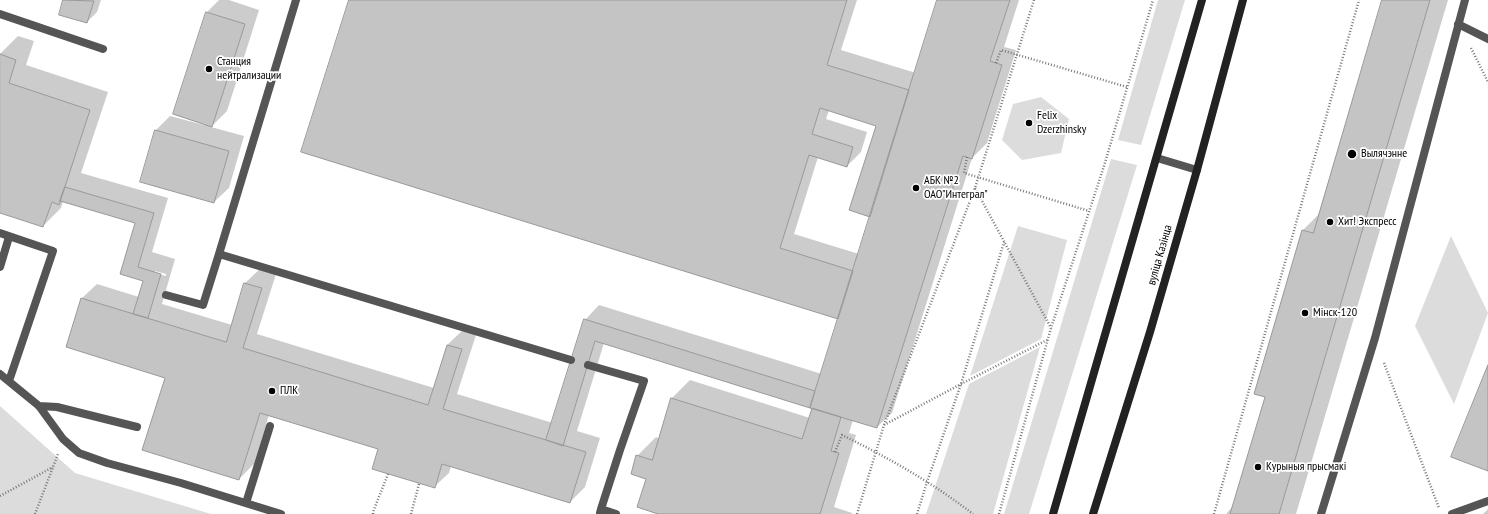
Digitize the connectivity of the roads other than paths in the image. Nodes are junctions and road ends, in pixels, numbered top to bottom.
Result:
1 (296, 0) edge
2 (1202, 0) edge
3 (1243, 0) edge
4 (1465, 0) edge
5 (0, 14) edge
6 (1458, 24) junction
7 (1488, 39) edge
8 (103, 49) dead end
9 (1157, 158) junction
10 (1197, 170) junction
11 (0, 233) edge
12 (9, 236) junction
13 (219, 254) junction
14 (0, 267) edge
15 (166, 295) dead end
16 (571, 360) dead end
17 (588, 365) dead end
18 (0, 374) edge
19 (9, 381) junction
20 (39, 406) junction
21 (270, 426) dead end
22 (137, 427) dead end
23 (1488, 501) edge
24 (246, 503) junction
25 (601, 512) edge
26 (281, 514) edge
27 (616, 514) edge
28 (1053, 514) edge
29 (1093, 514) edge
30 (1321, 514) edge
31 (1452, 514) edge

1 - 13 lane
2 - 9 main road
3 - 10 main road, вуліца Казінца
4 - 6 lane
5 - 8 lane
6 - 7 lane
6 - 30 lane
9 - 10 lane
9 - 28 main road
10 - 29 main road, вуліца Казінца
11 - 12 lane
12 - 14 lane
12 - 19 lane
13 - 15 lane
13 - 16 lane
17 - 25 lane
18 - 19 lane
19 - 20 lane
20 - 22 lane
20 - 24 lane
21 - 24 lane
23 - 31 lane
24 - 26 lane
25 - 27 lane

